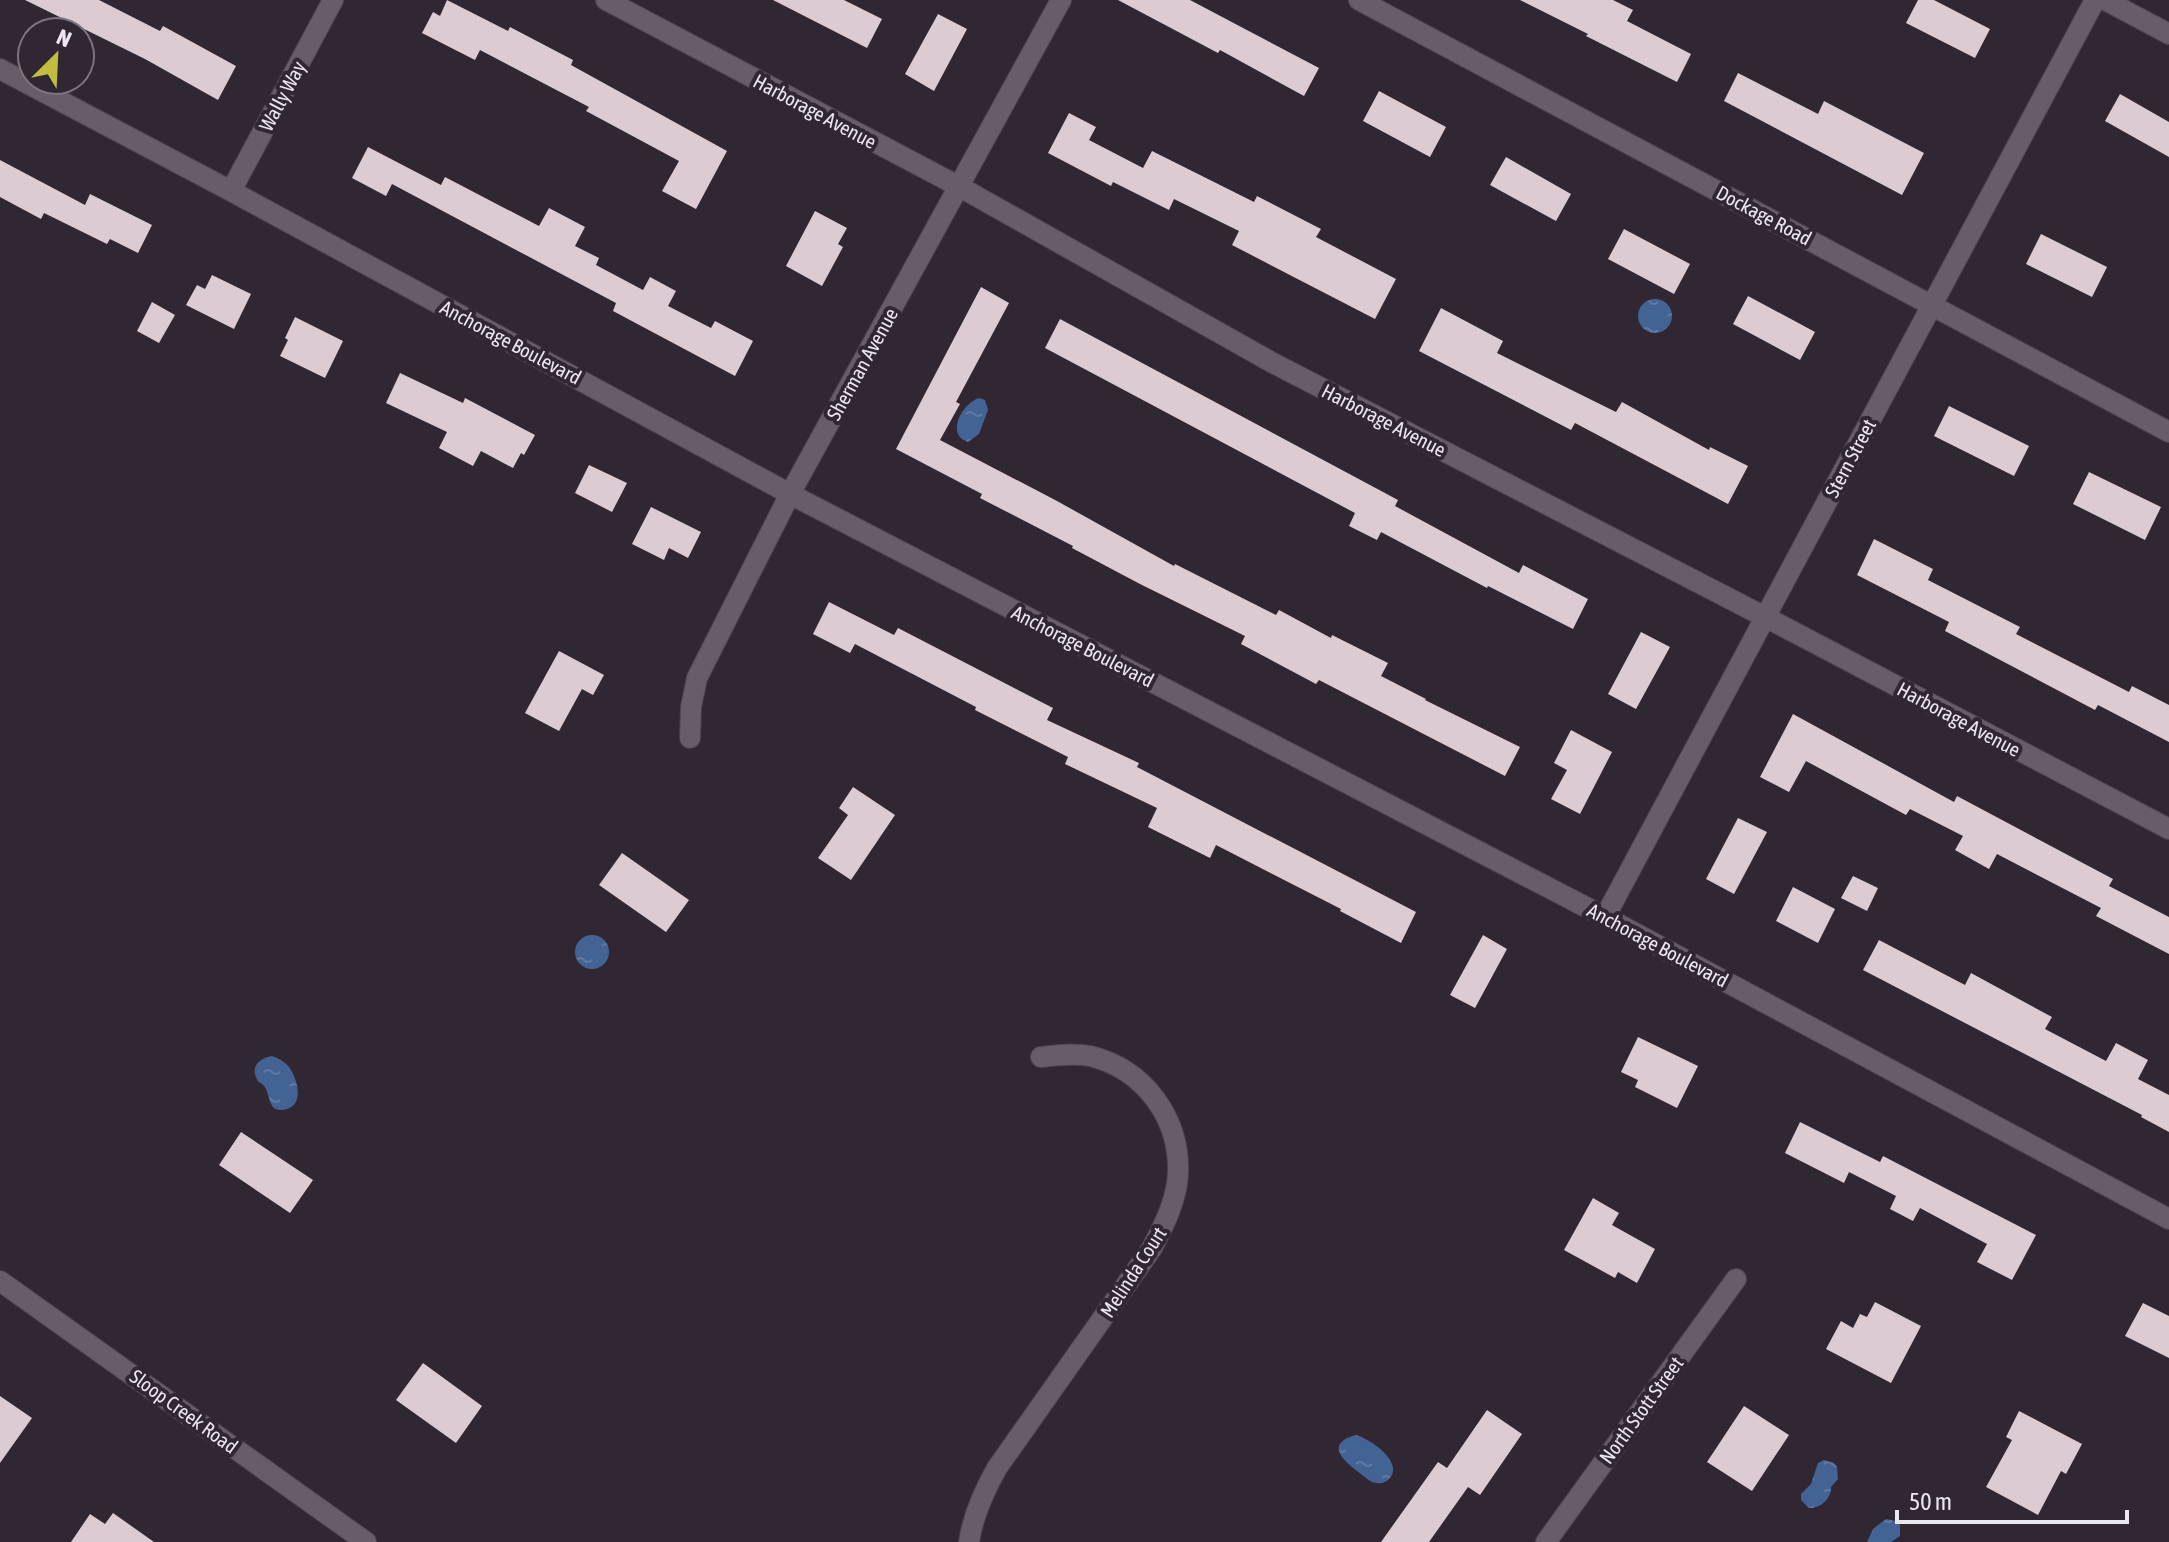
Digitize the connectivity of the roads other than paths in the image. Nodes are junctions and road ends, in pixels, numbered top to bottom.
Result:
1 (333, 0) edge
2 (606, 0) edge
3 (1061, 0) edge
4 (1359, 0) edge
5 (2095, 0) edge
6 (2105, 0) edge
7 (2169, 34) edge
8 (0, 69) edge
9 (960, 187) junction
10 (231, 191) junction
11 (1931, 304) junction
12 (2169, 432) edge
13 (790, 494) junction
14 (1767, 618) junction
15 (690, 738) dead end
16 (2169, 829) edge
17 (1605, 917) junction
18 (1041, 1057) dead end
19 (2169, 1219) edge
20 (1736, 1279) dead end
21 (0, 1281) edge
22 (366, 1542) edge
23 (969, 1542) edge
24 (1546, 1542) edge

1 - 10 street, Wally Way
2 - 9 street, Harborage Avenue
3 - 9 street, Sherman Avenue
4 - 11 street, Dockage Road
5 - 11 street, Stern Street
6 - 7 street
8 - 10 street, Anchorage Boulevard
9 - 13 street, Sherman Avenue
9 - 14 street, Harborage Avenue
10 - 13 street, Anchorage Boulevard
11 - 12 street, Dockage Road
11 - 14 street, Stern Street
13 - 15 street, Sherman Avenue
13 - 17 street, Anchorage Boulevard
14 - 16 street, Harborage Avenue
14 - 17 street, Stern Street
17 - 19 street, Anchorage Boulevard
18 - 23 street, Melinda Court
20 - 24 street, North Stott Street
21 - 22 street, Sloop Creek Road

